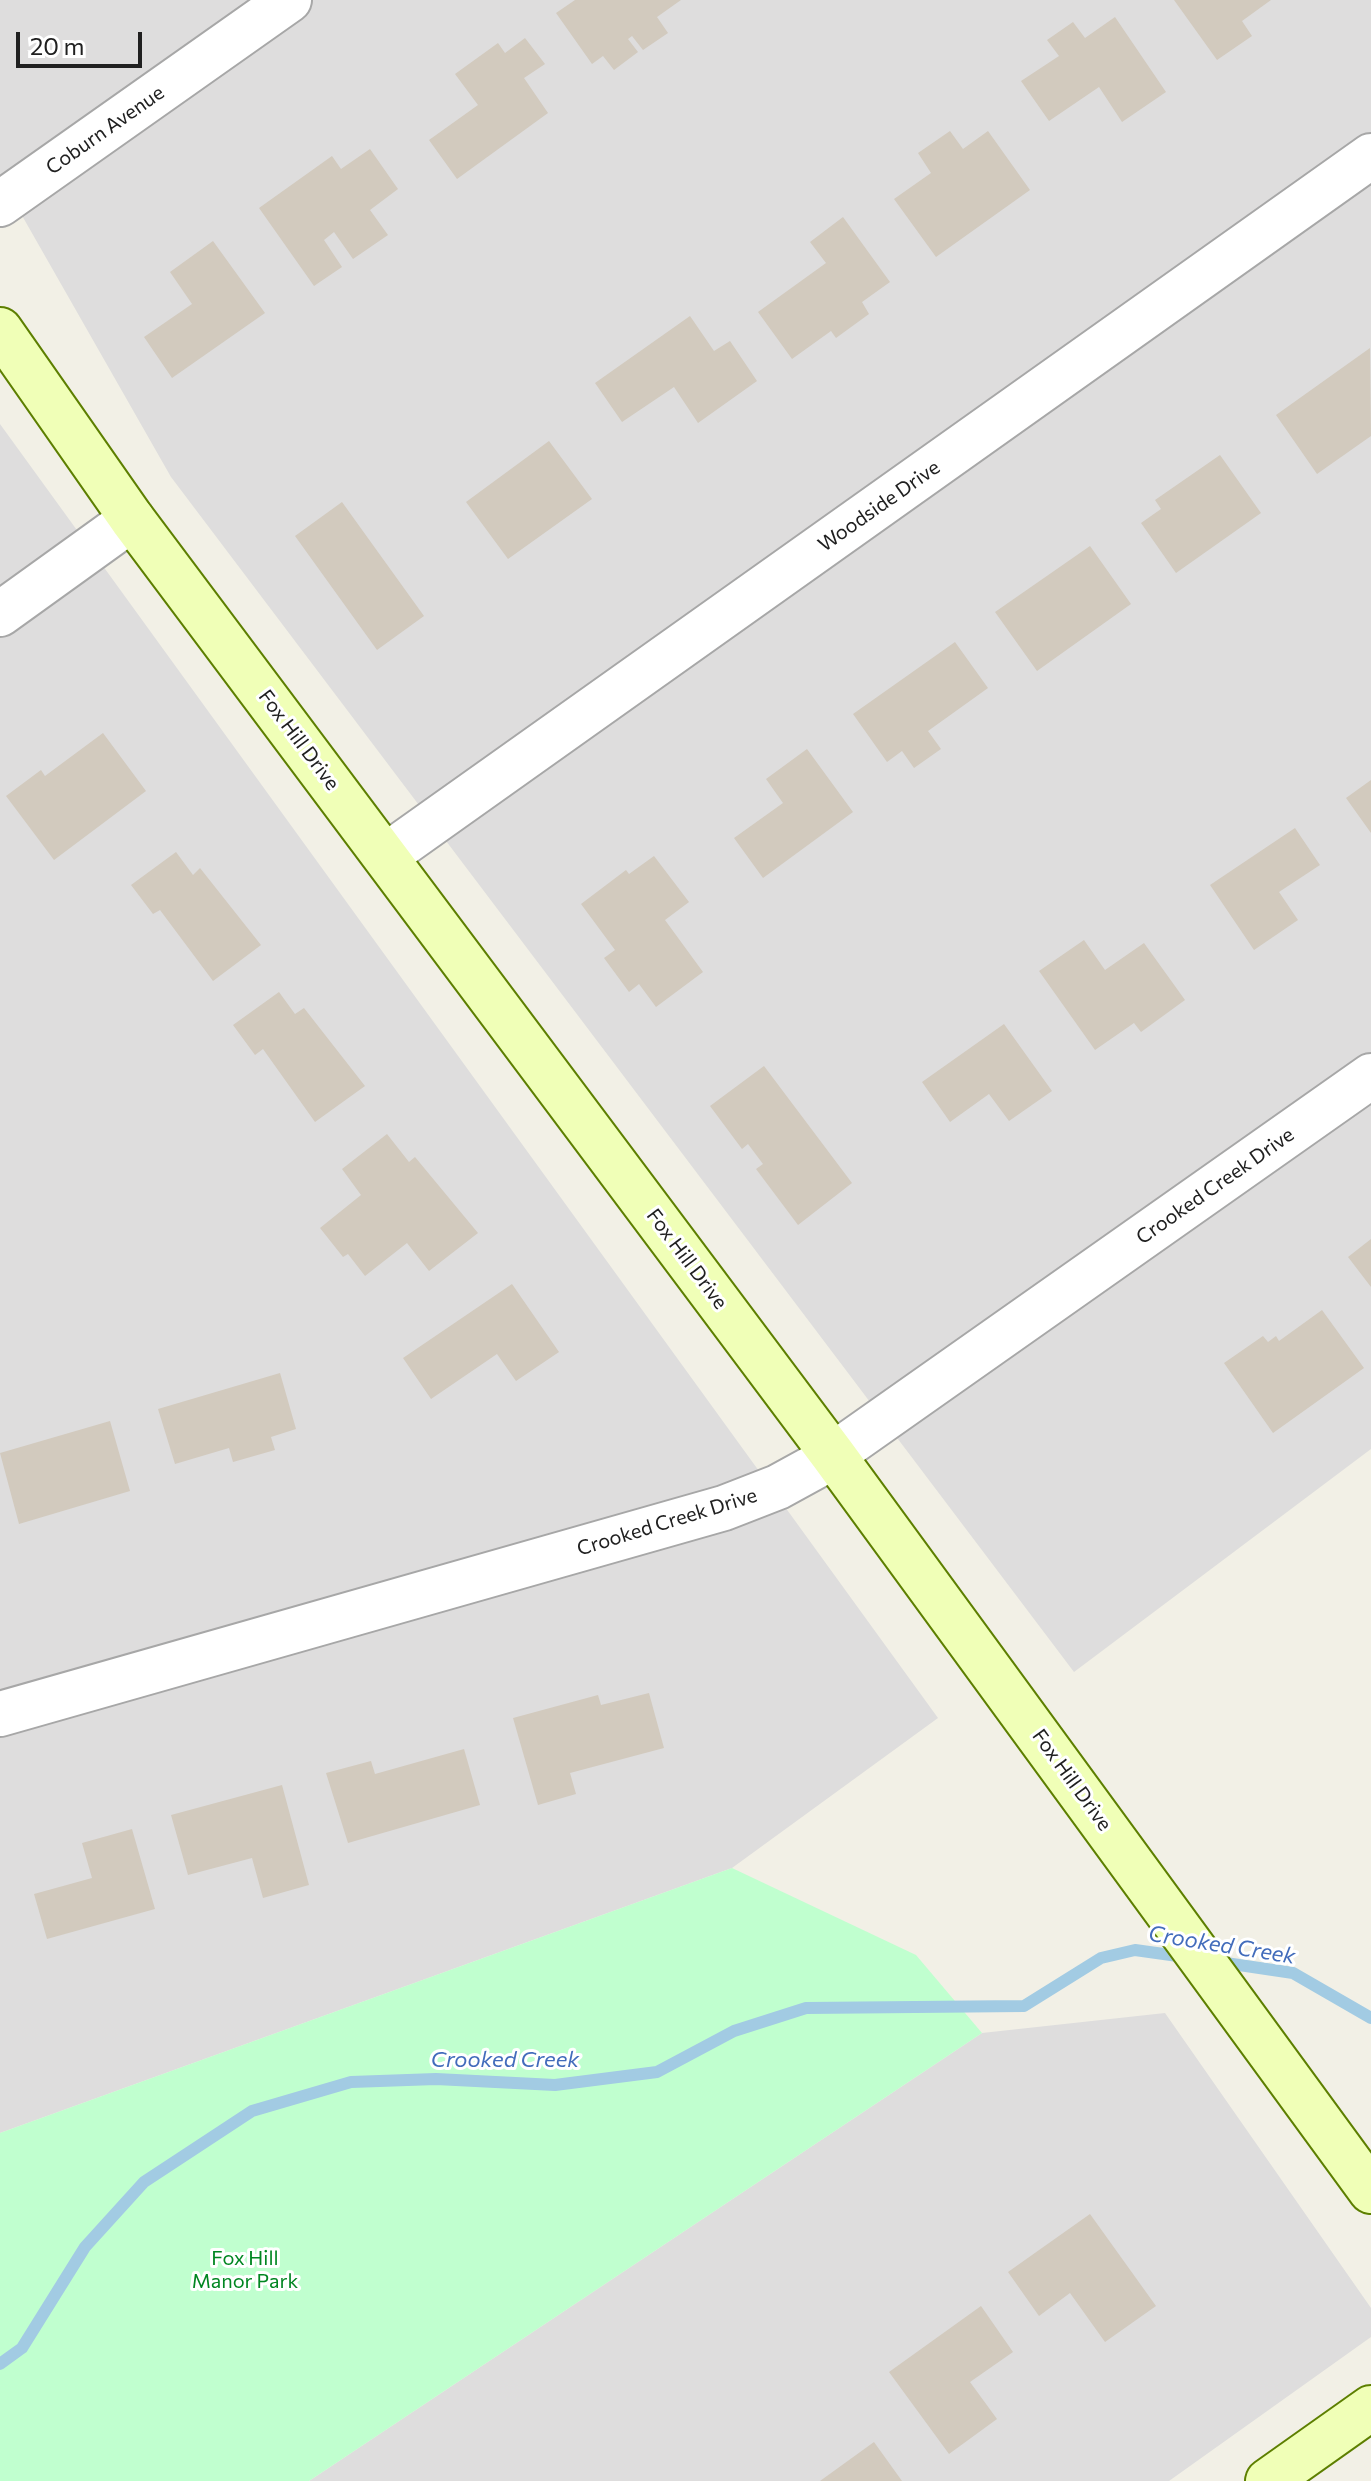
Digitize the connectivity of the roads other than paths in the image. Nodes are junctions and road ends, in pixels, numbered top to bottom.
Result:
1 (289, 0) edge
2 (1371, 156) edge
3 (0, 204) edge
4 (0, 330) edge
5 (132, 519) junction
6 (0, 614) edge
7 (387, 855) junction
8 (1371, 1076) edge
9 (833, 1455) junction
10 (0, 1714) edge
11 (1371, 2191) edge
12 (1371, 2408) edge
13 (1268, 2481) edge

1 - 3 street, Coburn Avenue
2 - 7 street, Woodside Drive
4 - 5 street, Fox Hill Drive
5 - 6 street
5 - 7 street, Fox Hill Drive
7 - 9 street, Fox Hill Drive
8 - 9 street, Crooked Creek Drive
9 - 10 street, Crooked Creek Drive
9 - 11 street, Fox Hill Drive
12 - 13 street

